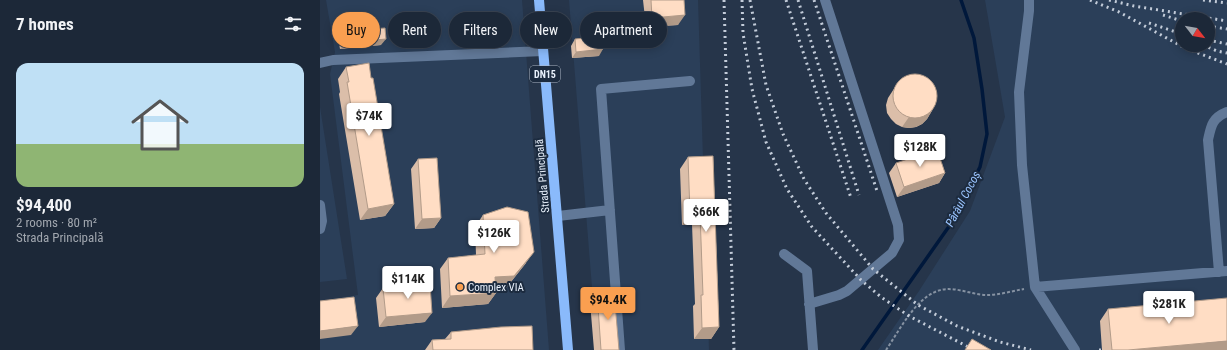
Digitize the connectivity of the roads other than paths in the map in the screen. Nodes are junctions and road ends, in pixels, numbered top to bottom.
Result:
1 (539, 0) edge
2 (825, 0) edge
3 (1029, 0) edge
4 (543, 52) junction
5 (320, 63) edge
6 (690, 81) dead end
7 (1227, 112) edge
8 (320, 204) edge
9 (610, 210) junction
10 (558, 216) junction
11 (320, 229) edge
12 (784, 254) dead end
13 (1223, 271) edge
14 (1035, 287) junction
15 (810, 304) junction
16 (568, 350) edge
17 (620, 350) edge
18 (813, 350) edge
19 (1076, 350) edge

1 - 4 main road, Strada Principală / DN15
2 - 15 lane
3 - 14 lane
4 - 5 lane
4 - 10 main road, Strada Principală / DN15
6 - 9 lane
7 - 13 lane
8 - 11 lane
9 - 10 lane
9 - 17 lane
10 - 16 main road, Strada Principală / DN15
12 - 15 lane
13 - 14 lane
14 - 19 lane
15 - 18 lane

